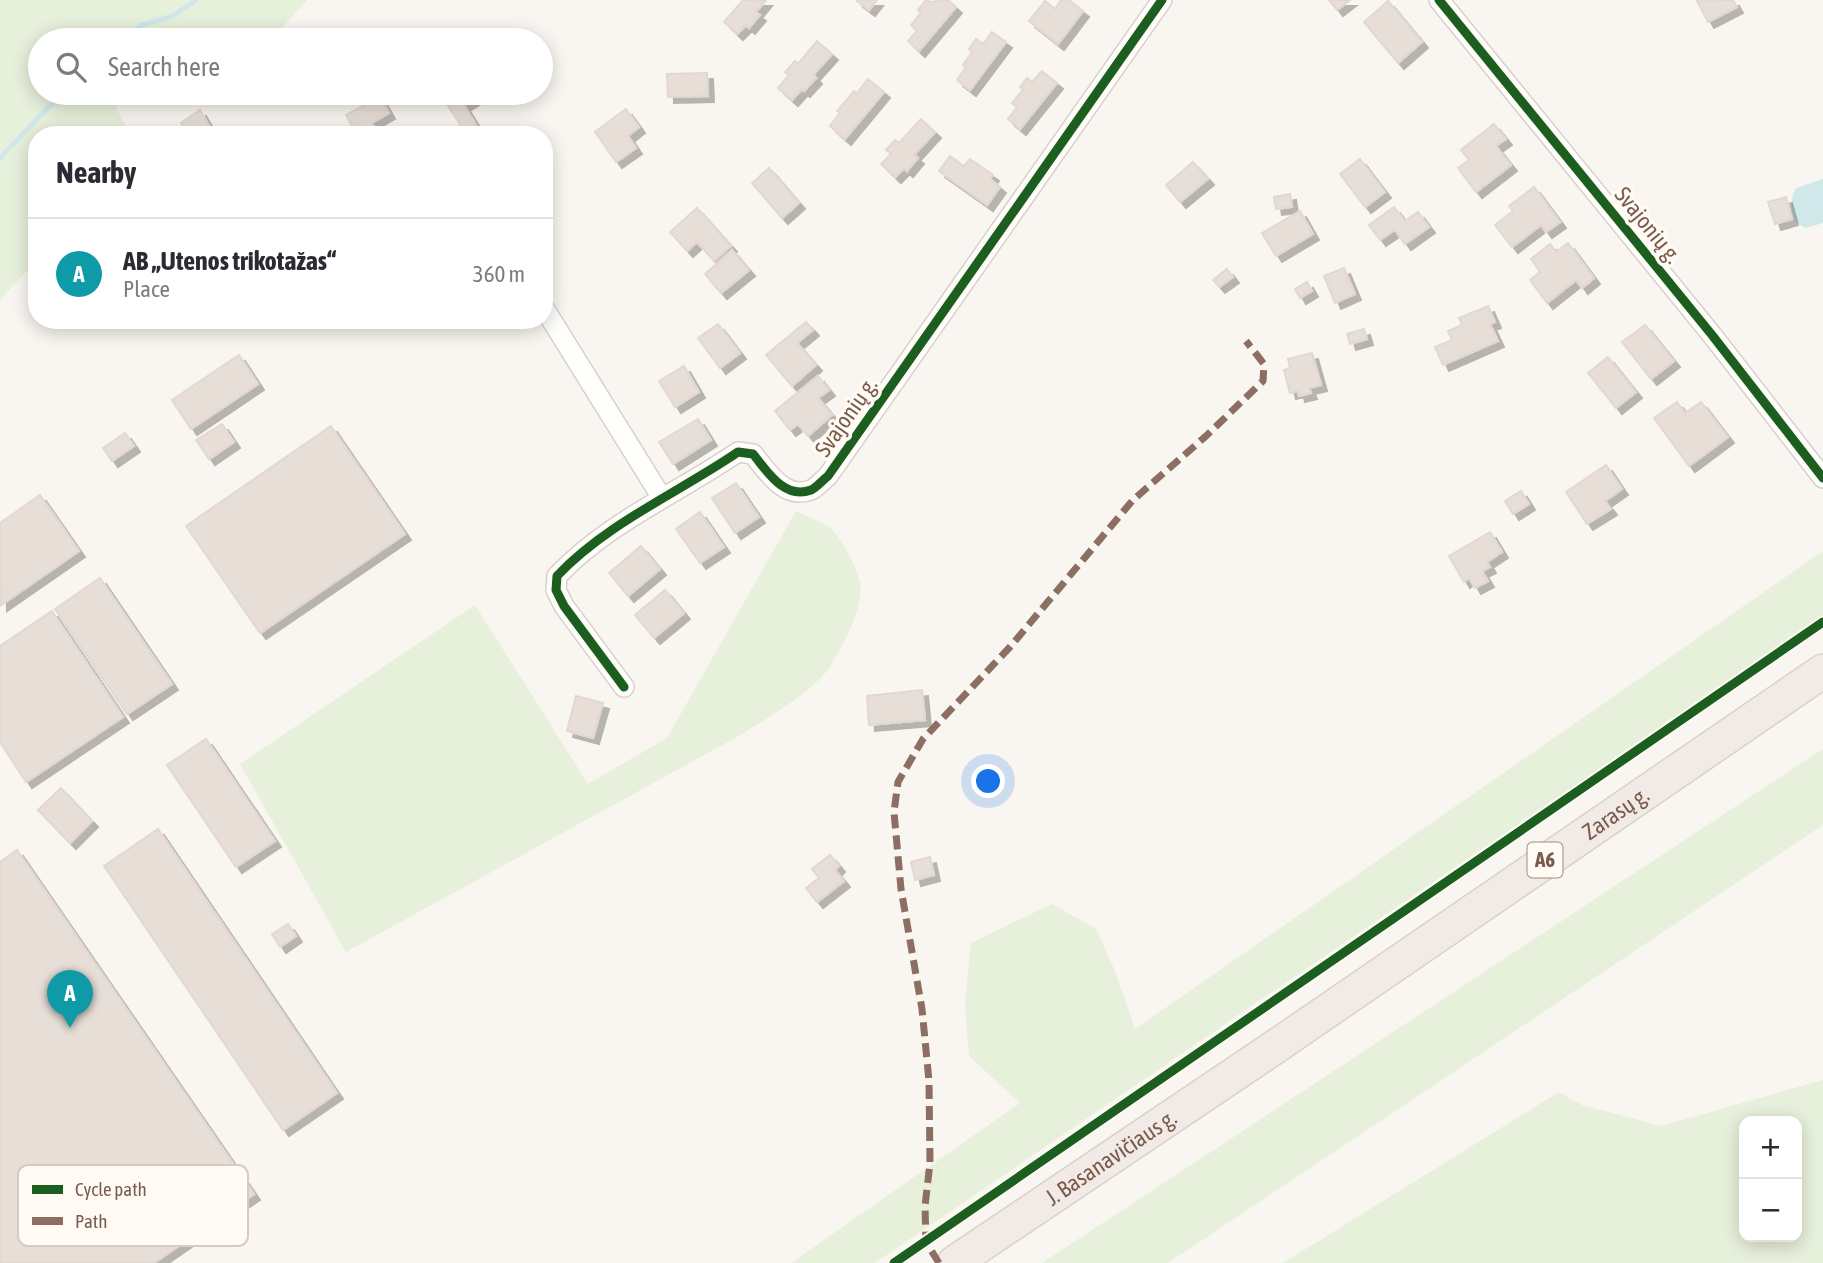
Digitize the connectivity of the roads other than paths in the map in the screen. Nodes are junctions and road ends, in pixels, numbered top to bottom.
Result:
1 (1162, 0) edge
2 (1439, 0) edge
3 (553, 322) edge
4 (1823, 478) edge
5 (662, 498) junction
6 (1823, 671) edge
7 (624, 687) dead end
8 (1269, 1051) joint
9 (954, 1263) edge

1 - 5 street, Svajonių g.
2 - 4 street, Svajonių g.
3 - 5 street
5 - 7 street, Svajonių g.
6 - 8 highway, Zarasų g. / A6
8 - 9 highway, J. Basanavičiaus g. / A6

